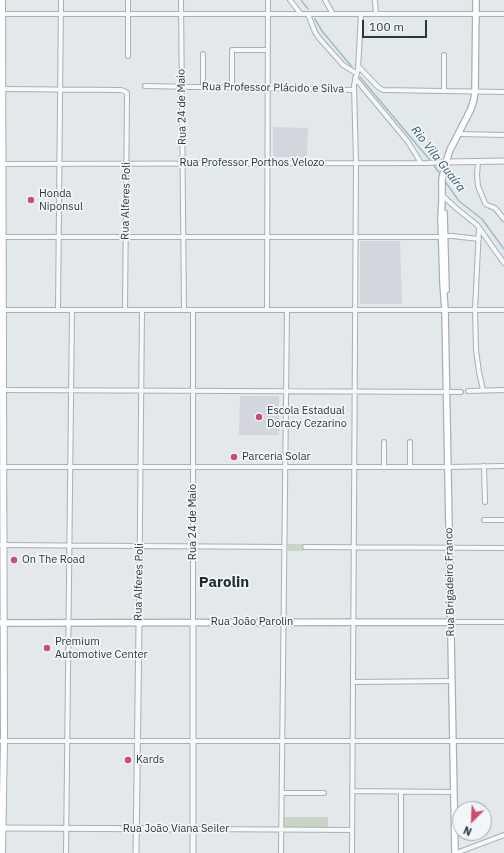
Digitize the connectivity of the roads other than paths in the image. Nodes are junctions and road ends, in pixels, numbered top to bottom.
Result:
1 (2, 0) edge
2 (61, 0) edge
3 (128, 0) edge
4 (181, 0) edge
5 (268, 0) edge
6 (290, 0) edge
7 (325, 0) edge
8 (375, 0) edge
9 (476, 0) edge
10 (1, 14) edge
11 (61, 14) junction
12 (128, 14) junction
13 (181, 14) junction
14 (268, 14) junction
15 (301, 14) junction
16 (308, 14) junction
17 (333, 14) junction
18 (361, 14) junction
19 (376, 14) junction
20 (476, 14) junction
21 (504, 14) edge
22 (268, 50) junction
23 (204, 54) dead end
24 (444, 55) dead end
25 (128, 56) dead end
26 (358, 66) junction
27 (356, 76) junction
28 (145, 86) dead end
29 (182, 86) junction
30 (203, 87) junction
31 (232, 87) junction
32 (268, 88) junction
33 (1, 89) edge
34 (60, 90) junction
35 (354, 90) junction
36 (444, 90) junction
37 (475, 91) junction
38 (504, 92) edge
39 (458, 134) junction
40 (504, 135) edge
41 (504, 161) edge
42 (446, 162) junction
43 (478, 162) junction
44 (127, 163) junction
45 (183, 163) junction
46 (268, 163) junction
47 (356, 163) junction
48 (421, 163) junction
49 (1, 164) edge
50 (60, 164) junction
51 (442, 195) junction
52 (442, 201) junction
53 (456, 208) junction
54 (504, 219) edge
55 (479, 228) junction
56 (444, 236) junction
57 (1, 237) edge
58 (59, 237) junction
59 (126, 237) junction
60 (183, 237) junction
61 (267, 237) junction
62 (355, 237) junction
63 (479, 239) junction
64 (504, 262) edge
65 (1, 310) edge
66 (58, 310) junction
67 (72, 310) junction
68 (125, 310) junction
69 (142, 310) junction
70 (184, 310) junction
71 (193, 310) junction
72 (267, 310) junction
73 (287, 310) junction
74 (355, 310) junction
75 (445, 310) junction
76 (475, 310) junction
77 (504, 310) edge
78 (1, 390) edge
79 (483, 390) junction
80 (504, 390) edge
81 (72, 391) junction
82 (141, 391) junction
83 (193, 391) junction
84 (286, 391) junction
85 (354, 391) junction
86 (468, 391) dead end
87 (446, 392) junction
88 (461, 392) dead end
89 (384, 442) dead end
90 (410, 442) dead end
91 (484, 466) junction
92 (504, 466) edge
93 (2, 467) edge
94 (71, 467) junction
95 (140, 467) junction
96 (193, 467) junction
97 (285, 467) junction
98 (354, 467) junction
99 (384, 467) junction
100 (410, 467) junction
101 (448, 467) junction
102 (485, 502) dead end
103 (484, 520) dead end
104 (504, 520) edge
105 (2, 546) edge
106 (70, 546) junction
107 (139, 546) junction
108 (193, 546) junction
109 (284, 547) junction
110 (305, 547) dead end
111 (354, 548) junction
112 (449, 548) junction
113 (504, 548) edge
114 (284, 622) junction
115 (353, 622) junction
116 (451, 622) junction
117 (504, 622) edge
118 (2, 623) edge
119 (69, 623) junction
120 (139, 623) junction
121 (193, 623) junction
122 (452, 681) junction
123 (353, 682) junction
124 (2, 741) edge
125 (68, 741) junction
126 (138, 741) junction
127 (193, 741) junction
128 (283, 741) junction
129 (353, 741) junction
130 (453, 741) junction
131 (504, 741) edge
132 (352, 792) junction
133 (401, 792) junction
134 (454, 792) junction
135 (282, 793) junction
136 (324, 793) dead end
137 (1, 828) edge
138 (67, 828) junction
139 (137, 829) junction
140 (192, 829) junction
141 (282, 830) junction
142 (352, 830) junction
143 (504, 835) edge
144 (2, 853) edge
145 (66, 853) edge
146 (136, 853) edge
147 (192, 853) edge
148 (282, 853) edge
149 (352, 853) edge
150 (401, 853) edge
151 (456, 853) edge

1 - 10 main road
2 - 11 street
3 - 12 street
4 - 13 street, Rua 24 de Maio
5 - 14 street
6 - 15 street
7 - 17 street
8 - 19 street
9 - 20 main road, Rua Brigadeiro Franco
10 - 11 street
10 - 33 main road
11 - 12 street
11 - 34 street
12 - 13 street
12 - 25 street
13 - 14 street
13 - 29 street, Rua 24 de Maio
14 - 15 street
14 - 22 street
15 - 16 street
16 - 17 street
16 - 27 street
17 - 18 street
18 - 19 street
18 - 26 street
19 - 20 street
20 - 21 street
20 - 37 main road, Rua Brigadeiro Franco
22 - 31 street
22 - 32 street
23 - 30 street
24 - 36 street
26 - 27 street
26 - 36 street
27 - 35 street
27 - 48 street
28 - 29 street, Rua Professor Plácido e Silva
29 - 30 street, Rua Professor Plácido e Silva
29 - 45 street, Rua 24 de Maio
30 - 31 street, Rua Professor Plácido e Silva
31 - 32 street, Rua Professor Plácido e Silva
32 - 35 street, Rua Professor Plácido e Silva
32 - 46 street
33 - 34 street
33 - 49 main road
34 - 44 street, Rua Alferes Poli
34 - 50 street
35 - 47 street
36 - 37 street
37 - 38 street
37 - 39 main road, Rua Brigadeiro Franco
39 - 40 street
39 - 42 main road, Rua Brigadeiro Franco
41 - 43 street, Rua Professor Porthos Velozo
42 - 43 street, Rua Professor Porthos Velozo
42 - 48 street, Rua Professor Porthos Velozo
42 - 51 main road, Rua Brigadeiro Franco
43 - 54 street
44 - 45 street, Rua Professor Porthos Velozo
44 - 50 street, Rua Professor Porthos Velozo
44 - 59 street, Rua Alferes Poli
45 - 46 street, Rua Professor Porthos Velozo
45 - 60 street, Rua 24 de Maio
46 - 47 street, Rua Professor Porthos Velozo
46 - 61 street
47 - 48 street, Rua Professor Porthos Velozo
47 - 62 street
49 - 50 street, Rua Professor Porthos Velozo
49 - 57 main road
50 - 58 street
51 - 52 main road, Rua Brigadeiro Franco
51 - 53 street
52 - 53 street
52 - 56 main road, Rua Brigadeiro Franco
53 - 55 street
55 - 63 street
55 - 64 street
56 - 62 street
56 - 63 street
56 - 75 main road, Rua Brigadeiro Franco
57 - 58 street
57 - 65 main road
58 - 59 street
58 - 66 street
59 - 60 street
59 - 68 street, Rua Alferes Poli
60 - 61 street
60 - 70 street, Rua 24 de Maio
61 - 62 street
61 - 72 street
62 - 74 street
63 - 76 street
65 - 66 street
65 - 78 main road
66 - 67 street
67 - 68 street
67 - 81 street
68 - 69 street
69 - 70 street
69 - 82 street, Rua Alferes Poli
70 - 71 street
71 - 72 street
71 - 83 street, Rua 24 de Maio
72 - 73 street
73 - 74 street
73 - 84 street
74 - 75 street
74 - 85 street
75 - 76 street
75 - 87 main road, Rua Brigadeiro Franco
76 - 77 street
76 - 79 street
78 - 81 street
78 - 93 main road
79 - 80 street
79 - 86 street
81 - 82 street
81 - 94 street
82 - 83 street
82 - 95 street, Rua Alferes Poli
83 - 84 street
83 - 96 street, Rua 24 de Maio
84 - 85 street
84 - 97 street
85 - 87 street
85 - 98 street
87 - 88 street
87 - 101 main road, Rua Brigadeiro Franco
89 - 99 street
90 - 100 street
91 - 92 street
91 - 101 street
91 - 102 street
93 - 94 street
93 - 105 main road
94 - 95 street
94 - 106 street
95 - 96 street
95 - 107 street, Rua Alferes Poli
96 - 97 street
96 - 108 street, Rua 24 de Maio
97 - 98 street
97 - 109 street
98 - 99 street
98 - 111 street
99 - 100 street
100 - 101 street
101 - 112 main road, Rua Brigadeiro Franco
103 - 104 street
105 - 106 street
105 - 118 main road
106 - 107 street
106 - 119 street
107 - 108 street
107 - 120 street, Rua Alferes Poli
108 - 109 street
108 - 121 street, Rua 24 de Maio
109 - 114 street
110 - 111 street
111 - 112 street
111 - 115 street
112 - 113 street
112 - 116 main road, Rua Brigadeiro Franco
114 - 115 main road, Rua João Parolin
114 - 121 main road, Rua João Parolin
114 - 128 street
115 - 116 main road, Rua João Parolin
115 - 123 street
116 - 117 street, Rua João Parolin
116 - 122 main road, Rua Brigadeiro Franco
118 - 119 main road, Rua João Parolin
118 - 124 main road
119 - 120 main road, Rua João Parolin
119 - 125 street
120 - 121 main road, Rua João Parolin
120 - 126 street, Rua Alferes Poli
121 - 127 street, Rua 24 de Maio
122 - 123 street
122 - 130 main road, Rua Brigadeiro Franco
123 - 129 street
124 - 125 street
124 - 137 main road
125 - 126 street
125 - 138 street
126 - 127 street
126 - 139 street, Rua Alferes Poli
127 - 128 street
127 - 140 street, Rua 24 de Maio
128 - 129 street
128 - 135 street
129 - 130 street
129 - 132 street
130 - 131 street
130 - 134 main road, Rua Brigadeiro Franco
132 - 133 street
132 - 142 street
133 - 134 street
133 - 150 street
134 - 151 main road, Rua Brigadeiro Franco
135 - 136 street
135 - 141 street
137 - 138 street, Rua João Viana Seiler
137 - 144 main road
138 - 139 street, Rua João Viana Seiler
138 - 145 street
139 - 140 street, Rua João Viana Seiler
139 - 146 street, Rua Alferes Poli
140 - 141 street, Rua João Viana Seiler
140 - 147 street, Rua 24 de Maio
141 - 142 street, Rua João Viana Seiler
141 - 148 street
142 - 149 street
143 - 151 street

